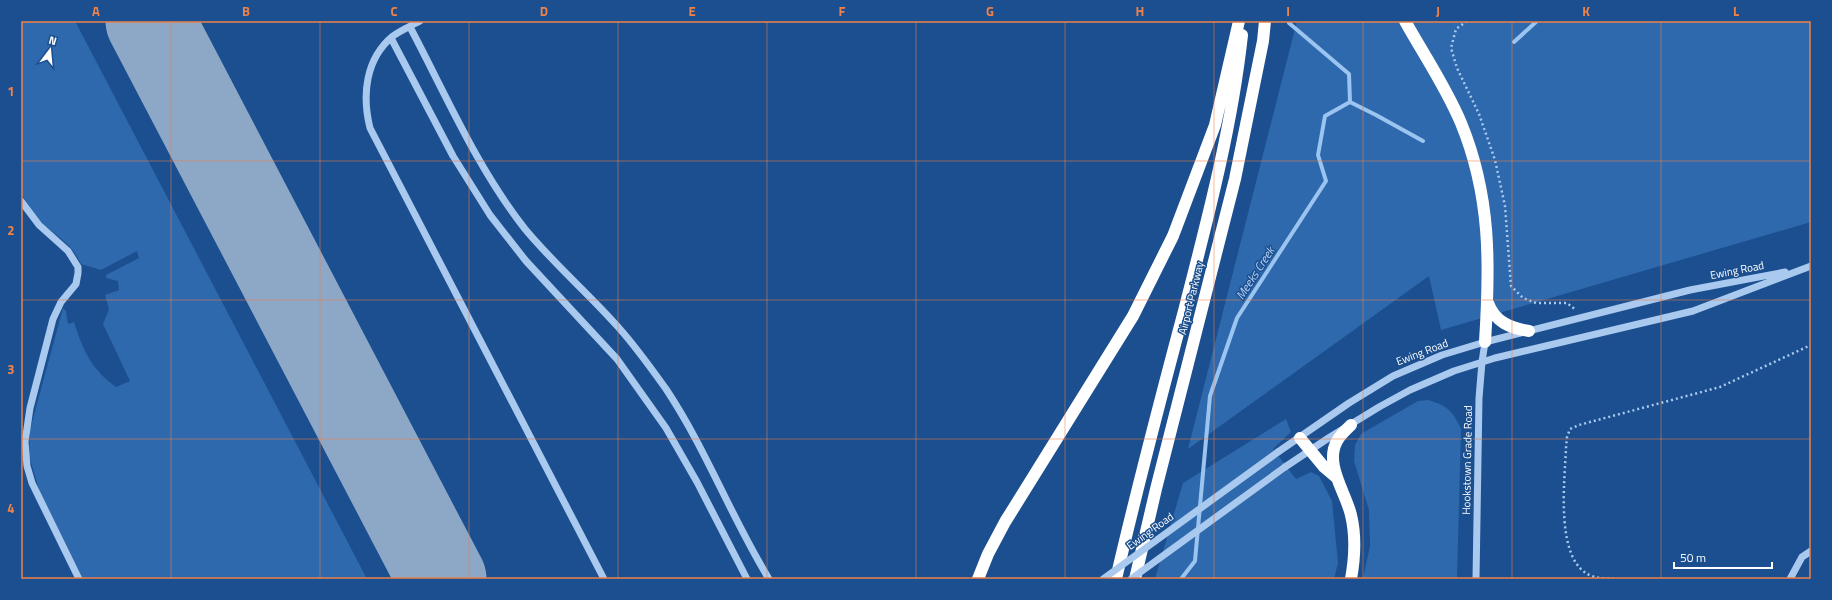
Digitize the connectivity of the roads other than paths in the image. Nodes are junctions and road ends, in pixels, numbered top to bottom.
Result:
1 (420, 21) edge
2 (1239, 21) edge
3 (1244, 21) edge
4 (1265, 21) edge
5 (1405, 21) edge
6 (410, 27) junction
7 (391, 38) junction
8 (21, 201) edge
9 (1808, 267) edge
10 (1487, 302) junction
11 (1529, 331) junction
12 (1485, 342) junction
13 (1482, 362) junction
14 (1351, 424) junction
15 (1300, 438) junction
16 (1310, 450) junction
17 (1337, 478) junction
18 (1811, 551) edge
19 (79, 579) edge
20 (604, 579) edge
21 (747, 579) edge
22 (769, 579) edge
23 (978, 579) edge
24 (1103, 579) edge
25 (1116, 579) edge
26 (1131, 579) edge
27 (1135, 579) edge
28 (1351, 579) edge
29 (1476, 579) edge
30 (1790, 579) edge

1 - 6 street
2 - 23 highway
3 - 25 highway, Airport Parkway
4 - 27 highway, Airport Parkway
5 - 10 highway
6 - 7 street
6 - 22 street
7 - 20 street
7 - 21 street
8 - 19 street
9 - 11 street, Ewing Road
9 - 13 street, Ewing Road
10 - 11 highway
10 - 12 highway
11 - 12 street, Ewing Road
12 - 13 street, Hookstown Grade Road
12 - 15 street, Ewing Road
13 - 14 street, Ewing Road
13 - 29 street, Hookstown Grade Road
14 - 16 street, Ewing Road
14 - 17 highway
15 - 16 highway
15 - 24 street, Ewing Road, bridge
16 - 17 highway
16 - 26 street, Ewing Road, bridge
17 - 28 highway
18 - 30 street

